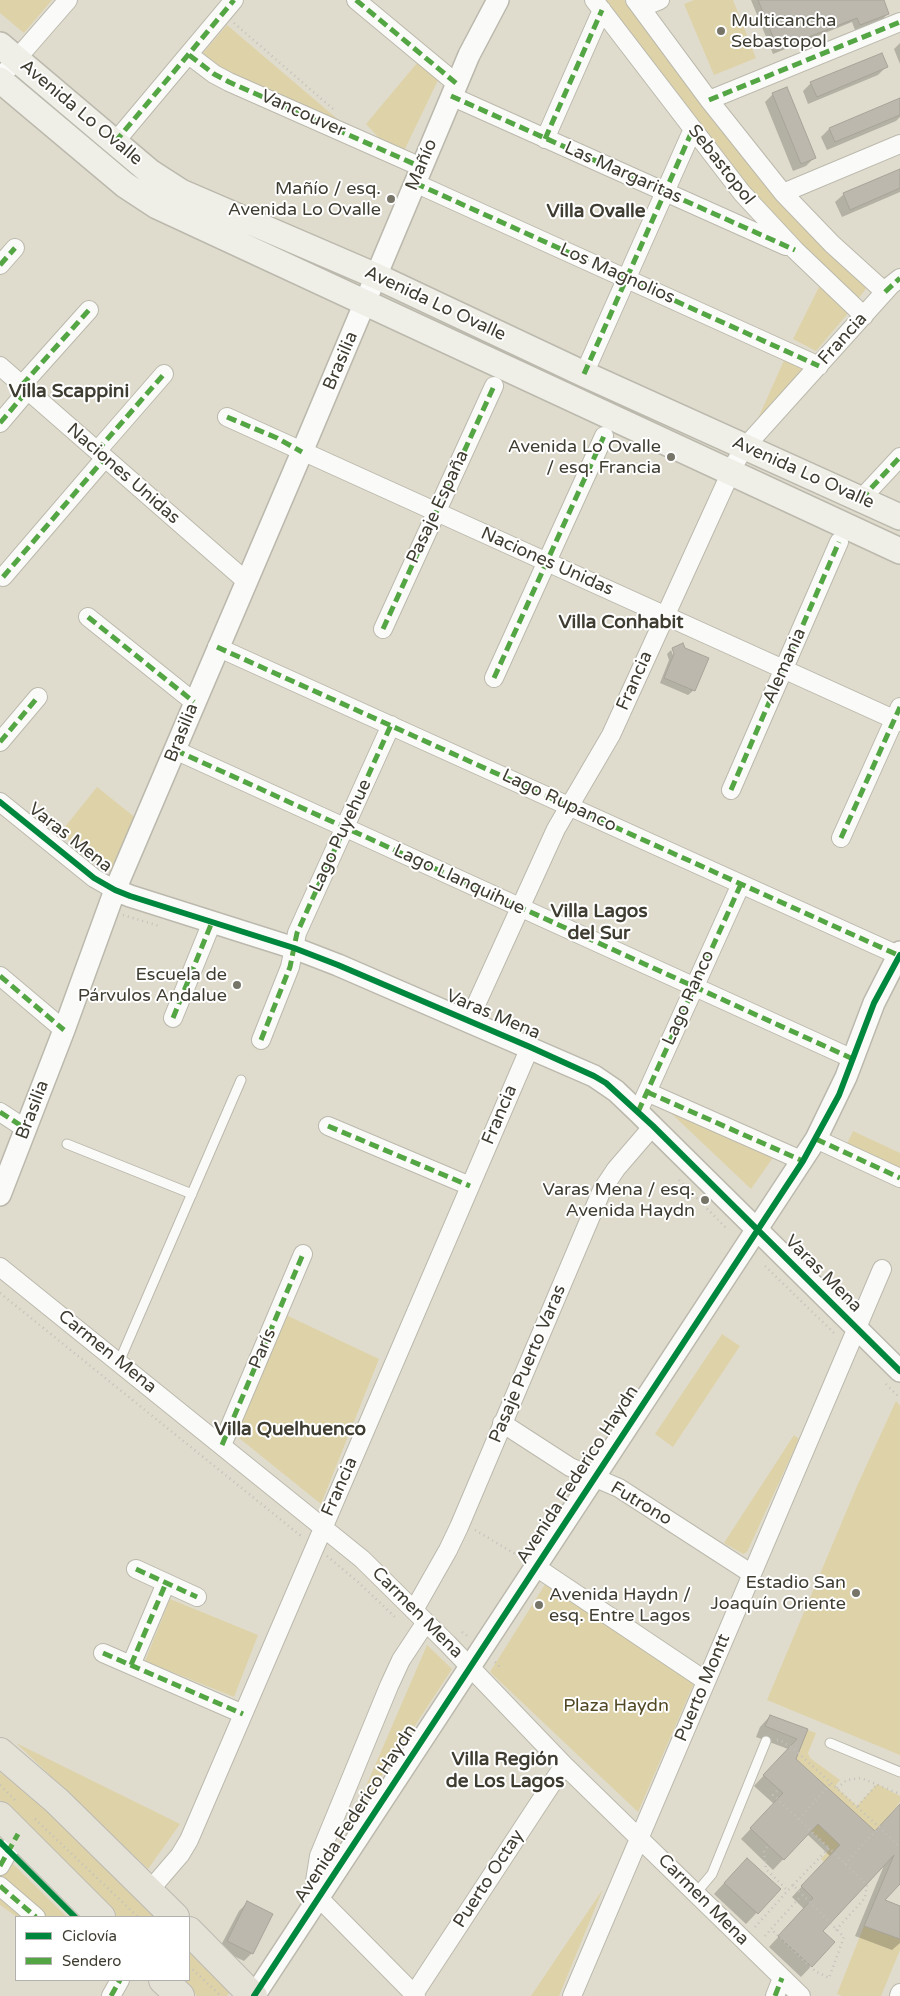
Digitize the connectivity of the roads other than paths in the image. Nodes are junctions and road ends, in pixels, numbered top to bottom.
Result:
1 (68, 0) edge
2 (234, 0) edge
3 (356, 0) edge
4 (484, 0) edge
5 (498, 0) edge
6 (660, 0) edge
7 (638, 4) edge
8 (598, 5) edge
9 (900, 22) edge
10 (8, 52) edge
11 (189, 55) junction
12 (469, 55) junction
13 (0, 79) edge
14 (454, 90) junction
15 (709, 100) junction
16 (693, 130) junction
17 (545, 139) junction
18 (115, 142) junction
19 (900, 144) edge
20 (418, 175) junction
21 (665, 192) junction
22 (783, 192) junction
23 (15, 248) dead end
24 (795, 250) junction
25 (0, 265) edge
26 (376, 276) junction
27 (900, 278) edge
28 (626, 279) junction
29 (885, 292) junction
30 (365, 302) junction
31 (89, 310) dead end
32 (864, 316) junction
33 (0, 366) edge
34 (819, 366) junction
35 (164, 374) dead end
36 (584, 374) junction
37 (494, 386) dead end
38 (25, 388) junction
39 (227, 417) dead end
40 (0, 423) edge
41 (604, 436) dead end
42 (746, 447) junction
43 (302, 452) junction
44 (101, 455) junction
45 (900, 457) edge
46 (730, 472) junction
47 (861, 499) junction
48 (436, 512) junction
49 (900, 517) edge
50 (839, 542) dead end
51 (900, 551) edge
52 (547, 562) junction
53 (3, 577) dead end
54 (246, 581) junction
55 (665, 615) junction
56 (88, 617) dead end
57 (383, 629) dead end
58 (217, 647) junction
59 (784, 669) junction
60 (494, 678) dead end
61 (38, 697) dead end
62 (194, 702) junction
63 (898, 716) edge
64 (392, 725) junction
65 (0, 742) edge
66 (175, 750) junction
67 (731, 790) dead end
68 (0, 802) edge
69 (569, 805) junction
70 (344, 827) junction
71 (841, 838) dead end
72 (741, 884) junction
73 (115, 890) junction
74 (520, 908) junction
75 (212, 922) junction
76 (294, 948) junction
77 (900, 955) edge
78 (0, 976) edge
79 (694, 987) junction
80 (173, 1018) dead end
81 (469, 1020) junction
82 (64, 1030) junction
83 (261, 1040) dead end
84 (530, 1047) junction
85 (853, 1059) junction
86 (241, 1080) dead end
87 (647, 1092) junction
88 (0, 1112) edge
89 (638, 1112) junction
90 (328, 1126) dead end
91 (653, 1126) junction
92 (26, 1129) junction
93 (816, 1139) junction
94 (67, 1144) dead end
95 (803, 1160) junction
96 (900, 1178) edge
97 (470, 1186) junction
98 (0, 1194) edge
99 (192, 1194) junction
100 (757, 1230) junction
101 (303, 1254) dead end
102 (0, 1266) edge
103 (882, 1269) dead end
104 (852, 1337) junction
105 (119, 1362) junction
106 (890, 1375) edge
107 (502, 1423) junction
108 (222, 1445) junction
109 (594, 1478) junction
110 (323, 1526) junction
111 (536, 1567) junction
112 (136, 1569) dead end
113 (752, 1574) junction
114 (166, 1583) junction
115 (198, 1597) dead end
116 (414, 1610) junction
117 (426, 1622) junction
118 (103, 1653) dead end
119 (131, 1665) junction
120 (470, 1667) junction
121 (706, 1681) junction
122 (243, 1714) junction
123 (766, 1742) road end
124 (830, 1743) dead end
125 (0, 1752) edge
126 (564, 1765) junction
127 (900, 1772) edge
128 (18, 1818) edge
129 (640, 1838) junction
130 (0, 1866) edge
131 (0, 1886) edge
132 (149, 1890) junction
133 (696, 1893) junction
134 (319, 1898) junction
135 (35, 1916) edge
136 (100, 1916) edge
137 (174, 1916) edge
138 (190, 1932) edge
139 (782, 1978) junction
140 (165, 1981) edge
141 (415, 1995) edge
142 (180, 1996) edge
143 (254, 1996) edge
144 (572, 1996) edge
145 (775, 1996) edge
146 (801, 1996) edge

1 - 10 street
2 - 11 street
3 - 14 street, Las Margaritas
4 - 12 street, Mañío
5 - 12 street, Mañío
6 - 7 street
7 - 15 street, Sebastopol
8 - 16 street, Sebastopol
8 - 17 street
9 - 15 street
10 - 13 street
10 - 18 main road, Avenida Lo Ovalle
11 - 18 street
11 - 20 street, Vancouver
12 - 14 street, Mañío
13 - 30 main road, Avenida Lo Ovalle
14 - 17 street, Las Margaritas
14 - 20 street, Mañío
15 - 22 street, Sebastopol
16 - 21 street
16 - 24 street, Sebastopol
17 - 21 street, Las Margaritas
18 - 26 main road, Avenida Lo Ovalle
19 - 22 street
20 - 26 street, Mañío
20 - 28 street, Los Magnolios
21 - 24 street, Las Margaritas
21 - 28 street
22 - 29 street, Sebastopol
23 - 25 street
24 - 32 street, Sebastopol
26 - 30 street, Brasilia
26 - 36 main road, Avenida Lo Ovalle
27 - 29 street, Francia
28 - 34 street, Los Magnolios
28 - 36 street
29 - 32 street, Francia
30 - 43 street, Brasilia
30 - 46 main road, Avenida Lo Ovalle
31 - 38 street
32 - 34 street, Francia
33 - 38 street, Naciones Unidas
34 - 42 street, Francia
35 - 44 street
36 - 42 main road, Avenida Lo Ovalle
37 - 48 street, Pasaje España
38 - 40 street
38 - 44 street, Naciones Unidas
39 - 43 street, Naciones Unidas
41 - 52 street
42 - 46 street, Francia
42 - 47 main road, Avenida Lo Ovalle
43 - 48 street, Naciones Unidas
43 - 54 street, Brasilia
44 - 53 street
44 - 54 street, Naciones Unidas
45 - 47 street
46 - 51 main road, Avenida Lo Ovalle
46 - 55 street, Francia
47 - 49 main road, Avenida Lo Ovalle
48 - 52 street, Naciones Unidas
48 - 57 street, Pasaje España
50 - 59 street, Alemania
52 - 55 street, Naciones Unidas
52 - 60 street
54 - 58 street, Brasilia
55 - 59 street, Naciones Unidas
55 - 69 street, Francia
56 - 62 street
58 - 62 street, Brasilia
58 - 64 street, Lago Rupanco
59 - 63 street, Naciones Unidas
59 - 67 street, Alemania
61 - 65 street
62 - 66 street, Brasilia
63 - 71 street
64 - 69 street, Lago Rupanco
64 - 70 street, Lago Puyehue
66 - 70 street, Lago Llanquihue
66 - 73 street, Brasilia
68 - 73 street, Varas Mena
69 - 72 street, Lago Rupanco
69 - 74 street, Francia
70 - 74 street, Lago Llanquihue
70 - 76 street, Lago Puyehue
72 - 77 street, Lago Rupanco
72 - 79 street, Lago Ranco
73 - 75 street, Varas Mena
73 - 82 street, Brasilia
74 - 79 street, Lago Llanquihue
74 - 81 street, Francia
75 - 76 street, Varas Mena
75 - 80 street
76 - 81 street, Varas Mena
76 - 83 street, Lago Puyehue
77 - 85 street, Avenida Federico Haydn
78 - 82 street
79 - 85 street, Lago Llanquihue
79 - 87 street, Lago Ranco
81 - 84 street, Varas Mena
82 - 92 street, Brasilia
84 - 89 street, Varas Mena
84 - 97 street, Francia
85 - 93 street, Avenida Federico Haydn
86 - 99 lane
87 - 89 street, Lago Ranco
87 - 95 street
88 - 92 street
89 - 91 street, Varas Mena
90 - 97 street
91 - 100 street, Varas Mena
91 - 107 street, Pasaje Puerto Varas
92 - 98 street, Brasilia
93 - 95 street, Avenida Federico Haydn
93 - 96 street
94 - 99 lane
95 - 100 street, Avenida Federico Haydn
97 - 110 street, Francia
99 - 105 lane
100 - 104 street, Varas Mena
100 - 109 street, Avenida Federico Haydn
101 - 108 street, París
102 - 105 street, Carmen Mena
103 - 104 street, Puerto Montt
104 - 106 street, Varas Mena
104 - 113 street, Puerto Montt
105 - 108 street, Carmen Mena
107 - 109 street, Futrono
107 - 116 street, Pasaje Puerto Varas
108 - 110 street, Carmen Mena
109 - 111 street, Avenida Federico Haydn
109 - 113 street, Futrono
110 - 116 street, Carmen Mena
110 - 122 street, Francia
111 - 120 street, Avenida Federico Haydn
111 - 121 street
112 - 114 street
113 - 121 street, Puerto Montt
114 - 115 street
114 - 119 street
116 - 117 street, Carmen Mena
117 - 120 street, Carmen Mena
117 - 134 street
118 - 119 street
119 - 122 street
120 - 126 street, Carmen Mena
120 - 134 street, Avenida Federico Haydn
121 - 129 street, Puerto Montt
122 - 132 street, Francia
123 - 133 lane
124 - 127 lane
125 - 132 main road
126 - 129 street, Carmen Mena
126 - 141 street, Puerto Octay
128 - 130 street
128 - 136 main road
129 - 133 street, Carmen Mena
129 - 144 street, Puerto Montt
131 - 135 street
132 - 137 main road
133 - 139 street, Carmen Mena
134 - 141 street
134 - 143 street, Avenida Federico Haydn
138 - 143 main road
139 - 145 street
139 - 146 street, Carmen Mena
140 - 142 main road

